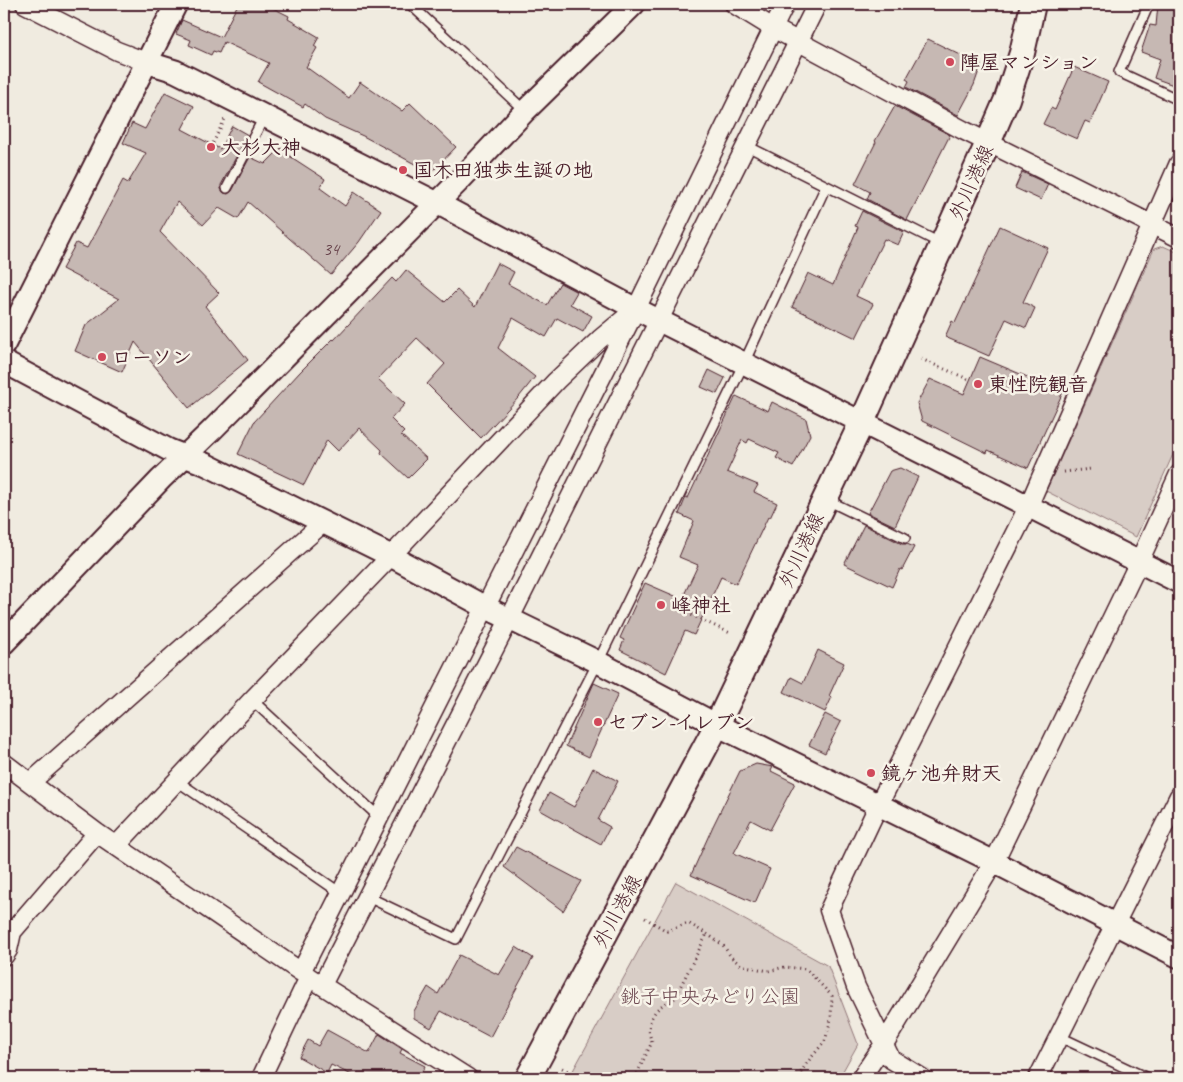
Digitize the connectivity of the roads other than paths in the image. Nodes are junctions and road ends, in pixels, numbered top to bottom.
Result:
1 (25, 4) edge
2 (176, 4) edge
3 (410, 4) edge
4 (634, 4) edge
5 (734, 4) edge
6 (785, 4) edge
7 (817, 4) edge
8 (1033, 4) edge
9 (1149, 4) edge
10 (773, 28) junction
11 (798, 42) junction
12 (146, 62) junction
13 (1179, 100) edge
14 (525, 111) junction
15 (264, 117) junction
16 (988, 143) junction
17 (745, 146) junction
18 (1179, 163) edge
19 (826, 186) junction
20 (227, 188) dead end
21 (437, 203) junction
22 (1152, 224) junction
23 (1179, 238) edge
24 (943, 244) junction
25 (636, 309) junction
26 (659, 320) junction
27 (4, 345) edge
28 (4, 362) edge
29 (744, 363) junction
30 (862, 422) junction
31 (185, 456) junction
32 (1179, 474) edge
33 (825, 499) junction
34 (1028, 507) junction
35 (323, 523) junction
36 (905, 538) dead end
37 (391, 556) junction
38 (1139, 562) junction
39 (1179, 582) edge
40 (487, 608) junction
41 (510, 618) junction
42 (4, 643) edge
43 (598, 662) junction
44 (252, 700) junction
45 (717, 725) junction
46 (4, 763) edge
47 (176, 781) junction
48 (31, 782) junction
49 (1179, 796) edge
50 (879, 804) junction
51 (379, 817) junction
52 (97, 833) junction
53 (116, 846) junction
54 (994, 862) junction
55 (342, 894) junction
56 (368, 897) junction
57 (1115, 924) junction
58 (5, 950) edge
59 (1179, 958) edge
60 (311, 978) junction
61 (1058, 1036) junction
62 (884, 1044) junction
63 (261, 1078) edge
64 (468, 1078) edge
65 (528, 1078) edge
66 (861, 1078) edge
67 (922, 1078) edge
68 (1038, 1078) edge
69 (1147, 1078) edge

1 - 12 street
2 - 12 street
3 - 14 lane
4 - 14 street
5 - 10 street
6 - 10 street
7 - 11 street
8 - 16 main road, 外川港線
9 - 13 lane
10 - 11 street
10 - 25 street
11 - 16 street
11 - 17 street
12 - 15 street
12 - 27 street
14 - 21 street
15 - 20 lane
15 - 21 street
16 - 22 street
16 - 24 main road, 外川港線
17 - 19 lane
17 - 26 street
18 - 22 street
19 - 24 lane
19 - 29 lane
21 - 25 street
21 - 31 street
22 - 23 street
22 - 34 street
24 - 30 main road, 外川港線
25 - 26 street
25 - 37 street
25 - 40 street
26 - 29 street
26 - 41 street
28 - 31 street
29 - 30 street
29 - 43 lane
30 - 33 main road, 外川港線
30 - 34 street
31 - 35 street
31 - 42 street
32 - 38 street
33 - 36 lane
33 - 45 main road, 外川港線
34 - 38 street
34 - 50 street
35 - 37 street
35 - 48 street
37 - 40 street
37 - 44 street
38 - 39 street
38 - 54 street
40 - 41 street
40 - 51 street
41 - 43 street
41 - 56 street
43 - 45 street
43 - 56 lane
44 - 47 street
44 - 51 lane
45 - 50 street
45 - 65 main road, 外川港線
46 - 48 street
47 - 53 street
47 - 55 lane
48 - 52 street
49 - 57 street
50 - 54 street
50 - 62 street
51 - 55 street
52 - 53 street
52 - 58 street
53 - 60 street
54 - 57 street
54 - 62 street
55 - 60 street
56 - 60 street
57 - 59 street
57 - 61 street
60 - 63 street
60 - 64 street
61 - 68 street
61 - 69 lane
62 - 66 street
62 - 67 street

